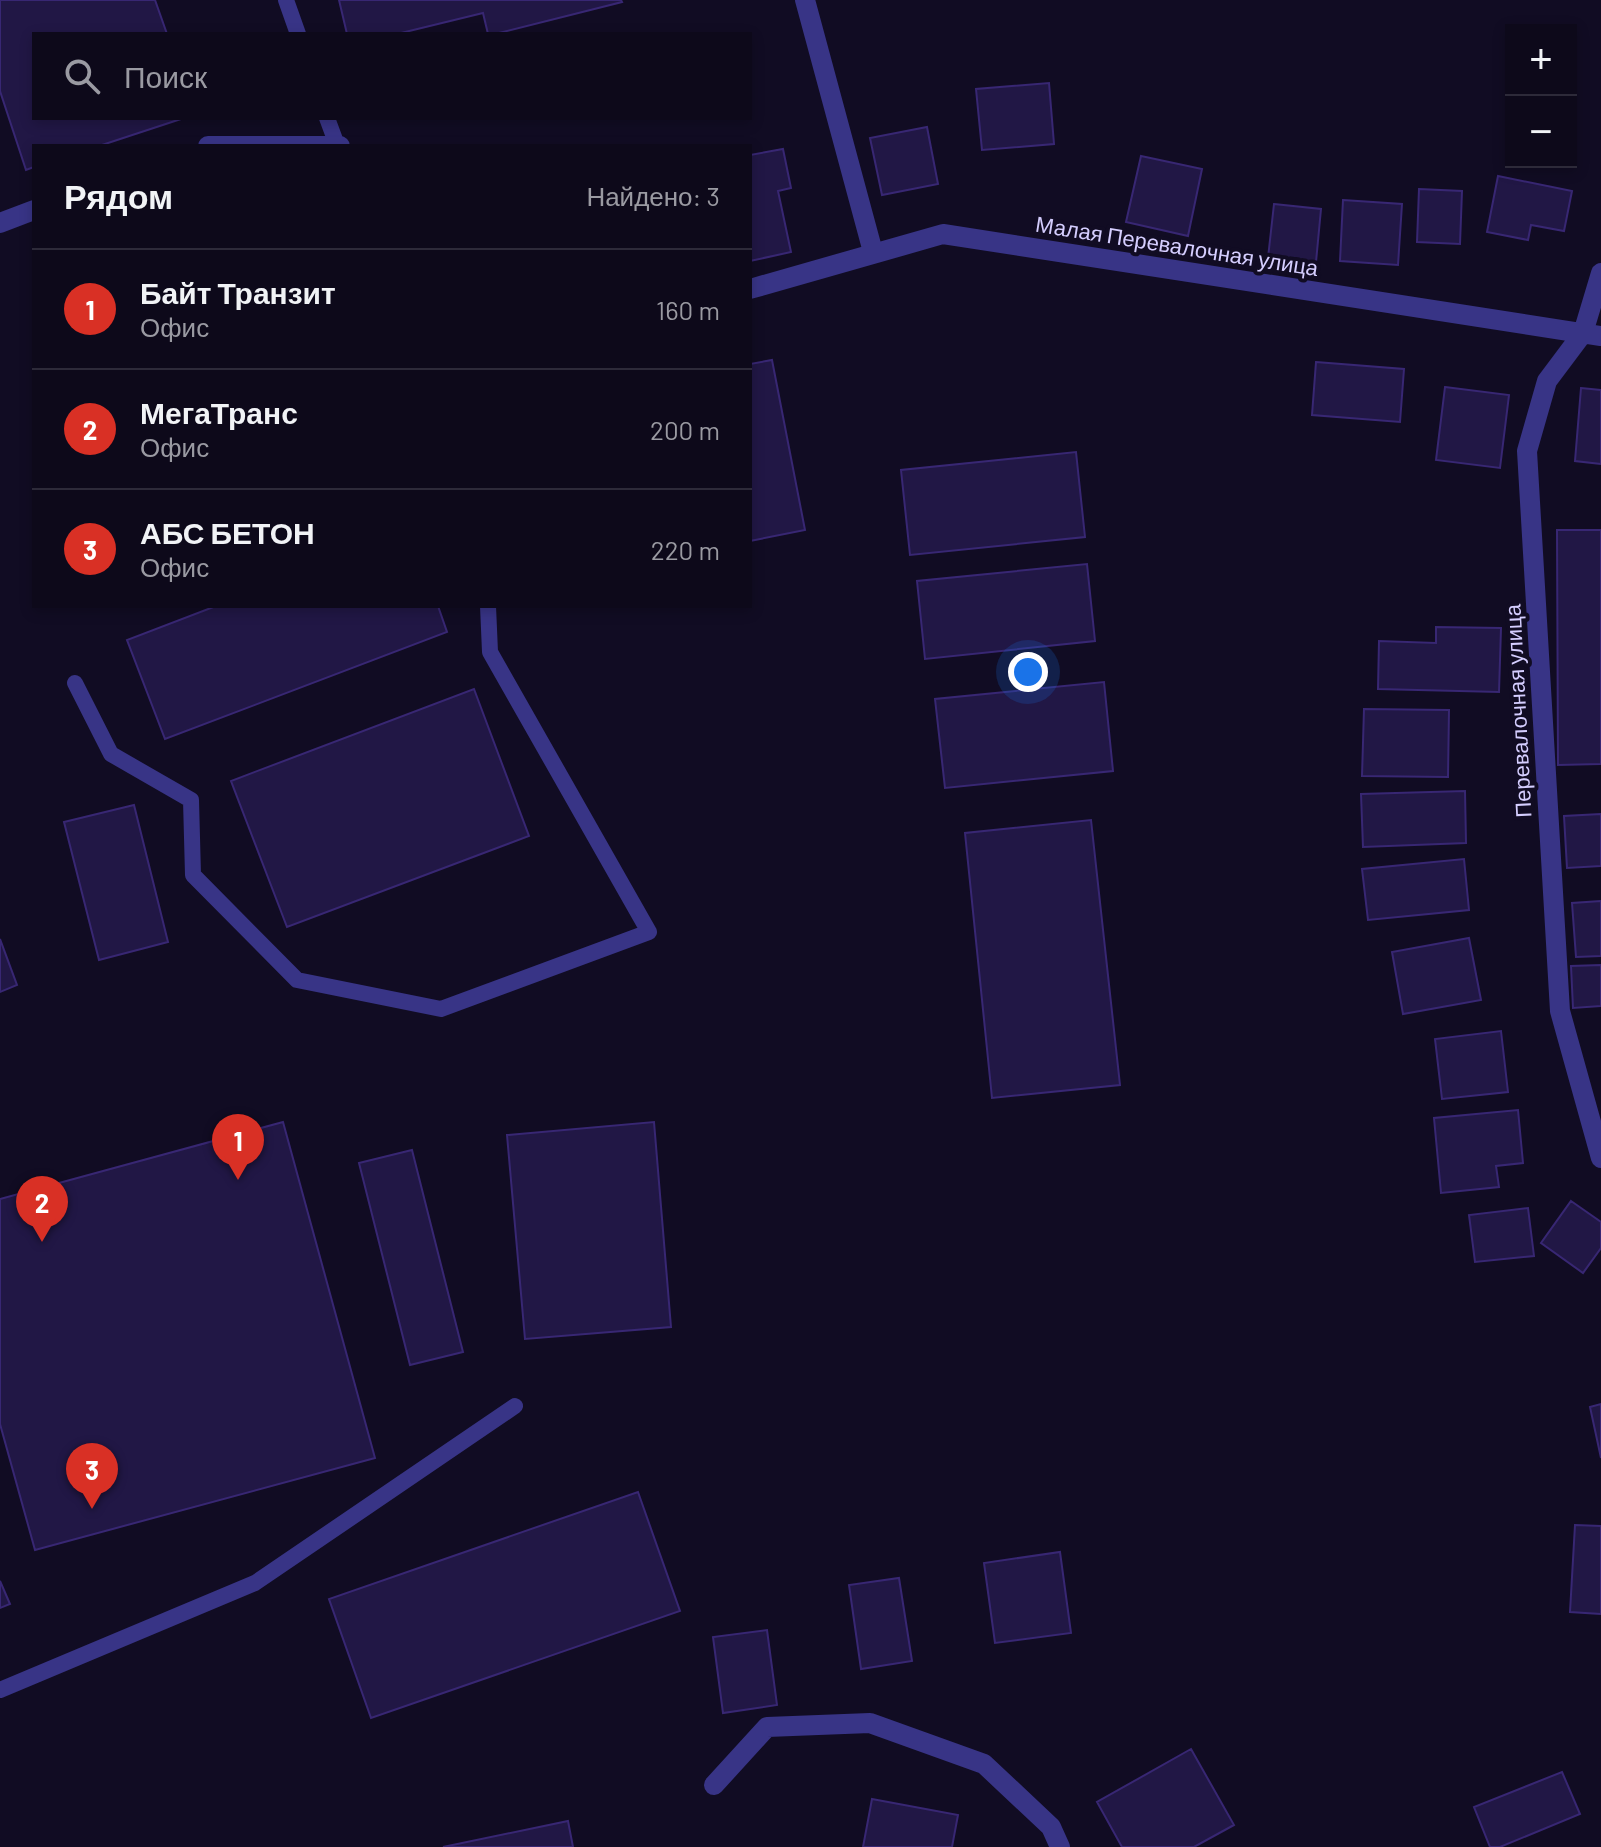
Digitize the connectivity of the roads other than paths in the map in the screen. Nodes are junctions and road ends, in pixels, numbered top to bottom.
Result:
1 (286, 0) edge
2 (805, 0) edge
3 (297, 32) edge
4 (328, 120) edge
5 (338, 144) edge
6 (32, 211) edge
7 (0, 223) edge
8 (873, 252) junction
9 (1601, 273) edge
10 (752, 288) edge
11 (1592, 335) edge
12 (488, 608) edge
13 (75, 683) dead end
14 (1601, 1158) edge
15 (515, 1406) dead end
16 (0, 1690) edge
17 (714, 1785) dead end
18 (1060, 1847) edge

1 - 3 lane
2 - 8 street
4 - 5 lane
6 - 7 street
8 - 10 street, Малая Перевалочная улица
8 - 11 street, Малая Перевалочная улица
9 - 11 street, Перевалочная улица
11 - 14 street, Перевалочная улица
12 - 13 lane
15 - 16 lane
17 - 18 street

